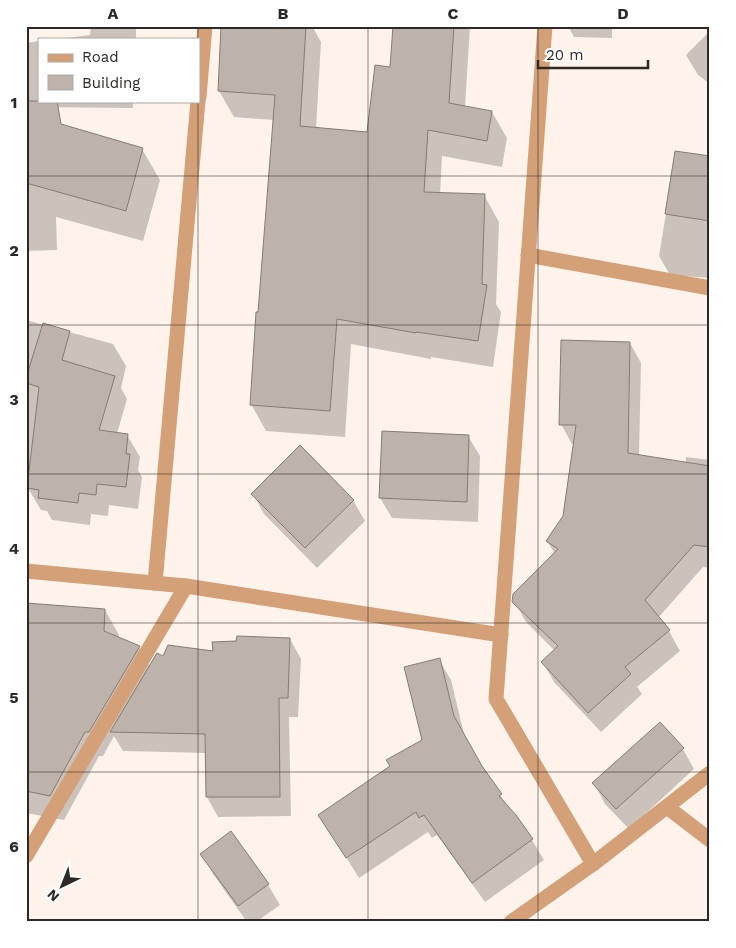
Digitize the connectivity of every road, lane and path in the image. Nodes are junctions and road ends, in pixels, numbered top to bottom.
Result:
1 (205, 26) edge
2 (545, 26) edge
3 (200, 85) edge
4 (198, 102) edge
5 (528, 255) junction
6 (710, 288) edge
7 (26, 571) edge
8 (155, 583) junction
9 (186, 586) junction
10 (501, 635) junction
11 (710, 774) edge
12 (667, 807) junction
13 (710, 840) edge
14 (26, 856) edge
15 (593, 864) junction
16 (511, 922) edge

1 - 3 street
2 - 5 street
4 - 8 street
5 - 6 street
5 - 10 street
7 - 8 street
8 - 9 street
9 - 10 street
9 - 14 street
10 - 15 street
11 - 12 street
12 - 13 street
12 - 15 street
15 - 16 street

